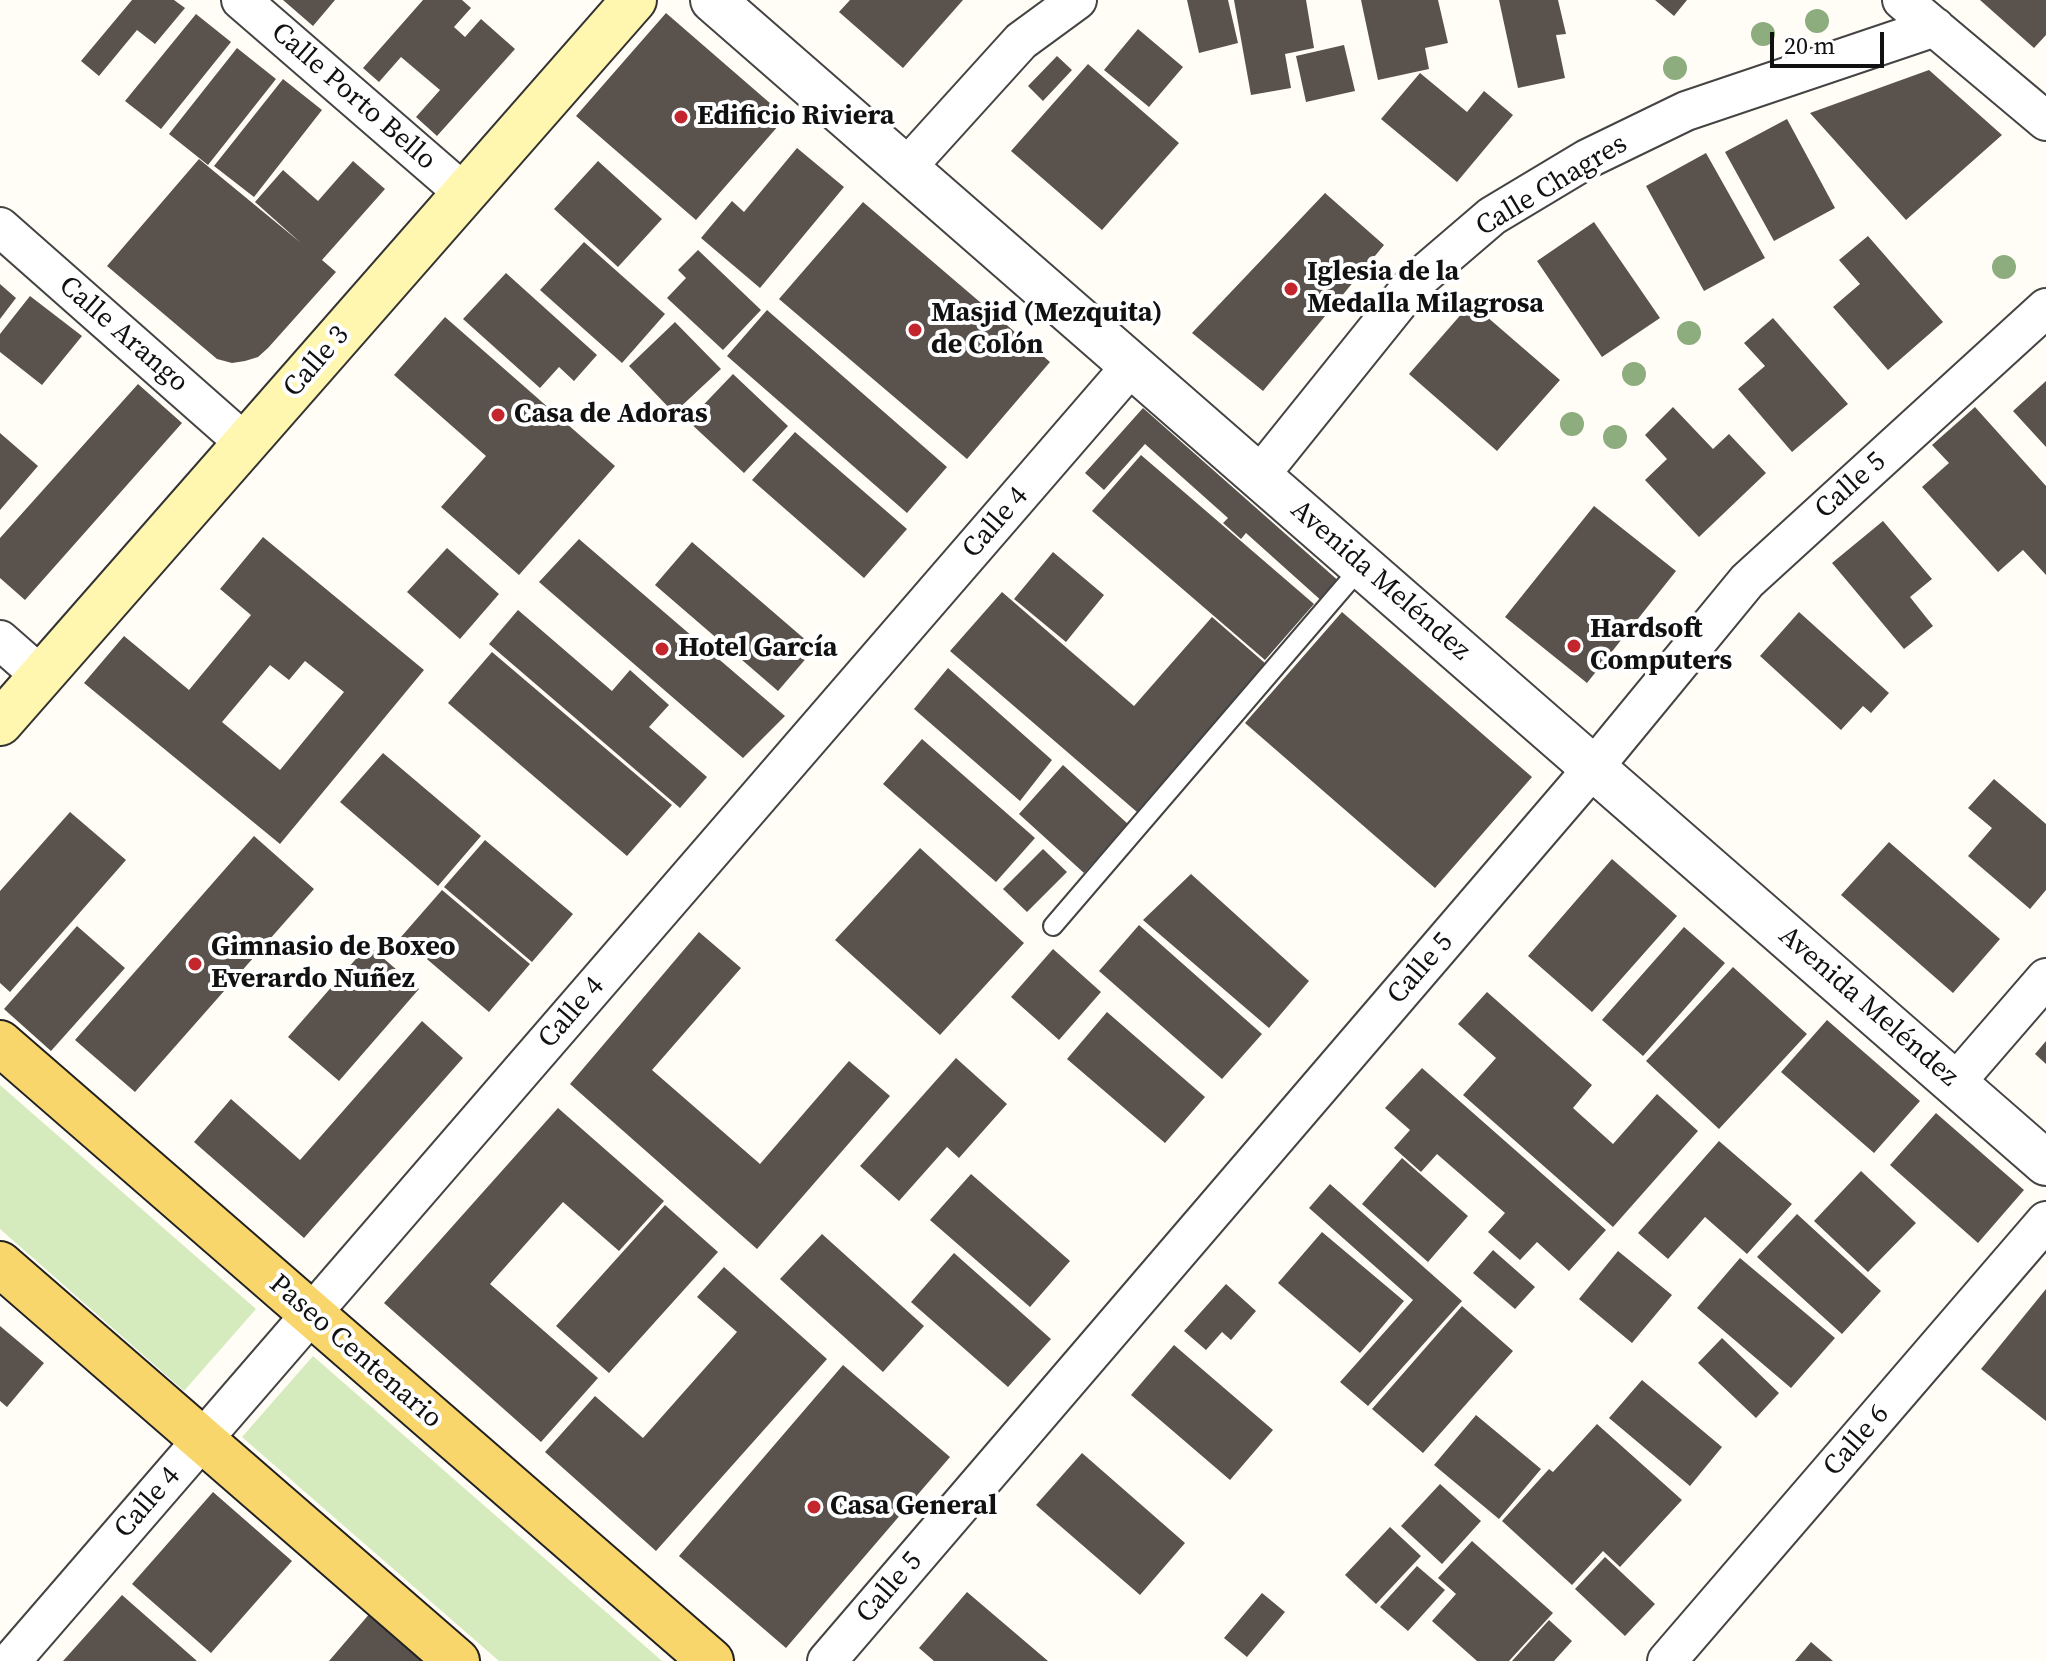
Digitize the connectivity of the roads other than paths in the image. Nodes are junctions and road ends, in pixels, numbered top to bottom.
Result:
1 (241, 0) edge
2 (634, 0) edge
3 (713, 0) edge
4 (1077, 0) edge
5 (1902, 0) edge
6 (1935, 27) junction
7 (2046, 121) edge
8 (905, 169) junction
9 (465, 194) junction
10 (0, 227) edge
11 (2046, 308) edge
12 (1132, 365) junction
13 (246, 444) junction
14 (1259, 476) junction
15 (1362, 566) junction
16 (0, 640) edge
17 (41, 676) junction
18 (0, 723) edge
19 (1594, 767) junction
20 (1053, 926) dead end
21 (2046, 978) edge
22 (0, 1043) edge
23 (1955, 1083) junction
24 (2046, 1163) edge
25 (2046, 1221) edge
26 (0, 1264) edge
27 (311, 1314) junction
28 (202, 1440) junction
29 (11, 1661) edge
30 (457, 1661) edge
31 (711, 1661) edge
32 (827, 1661) edge
33 (1667, 1661) edge

1 - 9 street, Calle Porto Bello
2 - 9 main road, Calle 3
3 - 8 street, Avenida Meléndez
4 - 8 street
5 - 6 street
6 - 7 street
6 - 14 street, Calle Chagres
8 - 12 street, Avenida Meléndez
9 - 13 main road, Calle 3
10 - 13 street, Calle Arango
11 - 19 street, Calle 5
12 - 14 street, Avenida Meléndez
12 - 27 street, Calle 4
13 - 17 main road, Calle 3
14 - 15 street, Avenida Meléndez
15 - 19 street, Avenida Meléndez
15 - 20 lane
16 - 17 street
17 - 18 main road, Calle 3
19 - 23 street, Avenida Meléndez
19 - 32 street, Calle 5
21 - 23 street
22 - 27 main road, Paseo Centenario
23 - 24 street, Avenida Meléndez
25 - 33 street, Calle 6
26 - 28 main road
27 - 28 street, Calle 4
27 - 31 main road, Paseo Centenario
28 - 29 street, Calle 4
28 - 30 main road

